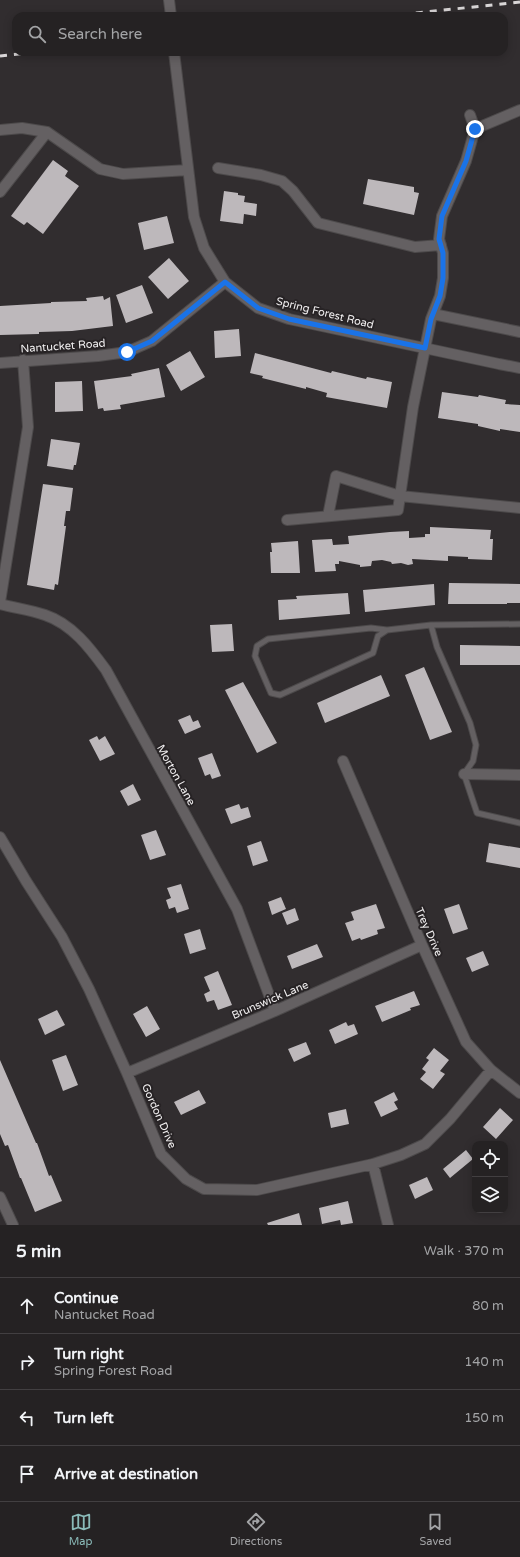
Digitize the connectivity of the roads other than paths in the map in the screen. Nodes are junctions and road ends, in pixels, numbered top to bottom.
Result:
1 (169, 0) edge
2 (170, 12) edge
3 (174, 56) edge
4 (520, 110) edge
5 (470, 115) dead end
6 (475, 129) junction
7 (0, 130) edge
8 (47, 132) junction
9 (218, 168) dead end
10 (188, 170) junction
11 (0, 192) edge
12 (441, 244) junction
13 (225, 282) junction
14 (433, 314) junction
15 (520, 332) edge
16 (425, 348) junction
17 (23, 360) junction
18 (0, 363) edge
19 (520, 368) edge
20 (400, 496) junction
21 (520, 508) edge
22 (328, 516) junction
23 (287, 520) dead end
24 (0, 603) edge
25 (520, 624) edge
26 (431, 625) junction
27 (386, 630) junction
28 (343, 762) dead end
29 (464, 774) junction
30 (520, 775) edge
31 (520, 823) edge
32 (0, 837) edge
33 (422, 946) junction
34 (275, 1012) junction
35 (491, 1070) junction
36 (127, 1073) junction
37 (520, 1093) edge
38 (373, 1164) junction
39 (0, 1197) edge
40 (13, 1225) edge
41 (388, 1225) edge

1 - 2 street
3 - 10 street, Spring Forest Road
4 - 6 street
5 - 6 street
6 - 12 street
7 - 8 street
8 - 10 street
8 - 11 street
9 - 12 street
10 - 13 street, Spring Forest Road
12 - 14 street
13 - 16 street, Spring Forest Road
13 - 17 street, Nantucket Road
14 - 15 street
14 - 16 street
16 - 19 street, Spring Forest Road
16 - 20 street
17 - 18 street, Nantucket Road
17 - 24 street
20 - 21 street
20 - 22 street
20 - 22 street
22 - 23 street
24 - 34 street, Morton Lane
25 - 26 lane
26 - 27 lane
26 - 29 lane
27 - 27 lane
28 - 33 street, Trey Drive
29 - 30 street
29 - 31 lane
32 - 36 street, Gordon Drive
33 - 34 street, Brunswick Lane
33 - 35 street, Trey Drive
34 - 36 street, Brunswick Lane
35 - 37 street, Trey Drive
35 - 38 street, Gordon Drive
36 - 38 street, Gordon Drive
38 - 41 street
39 - 40 street

